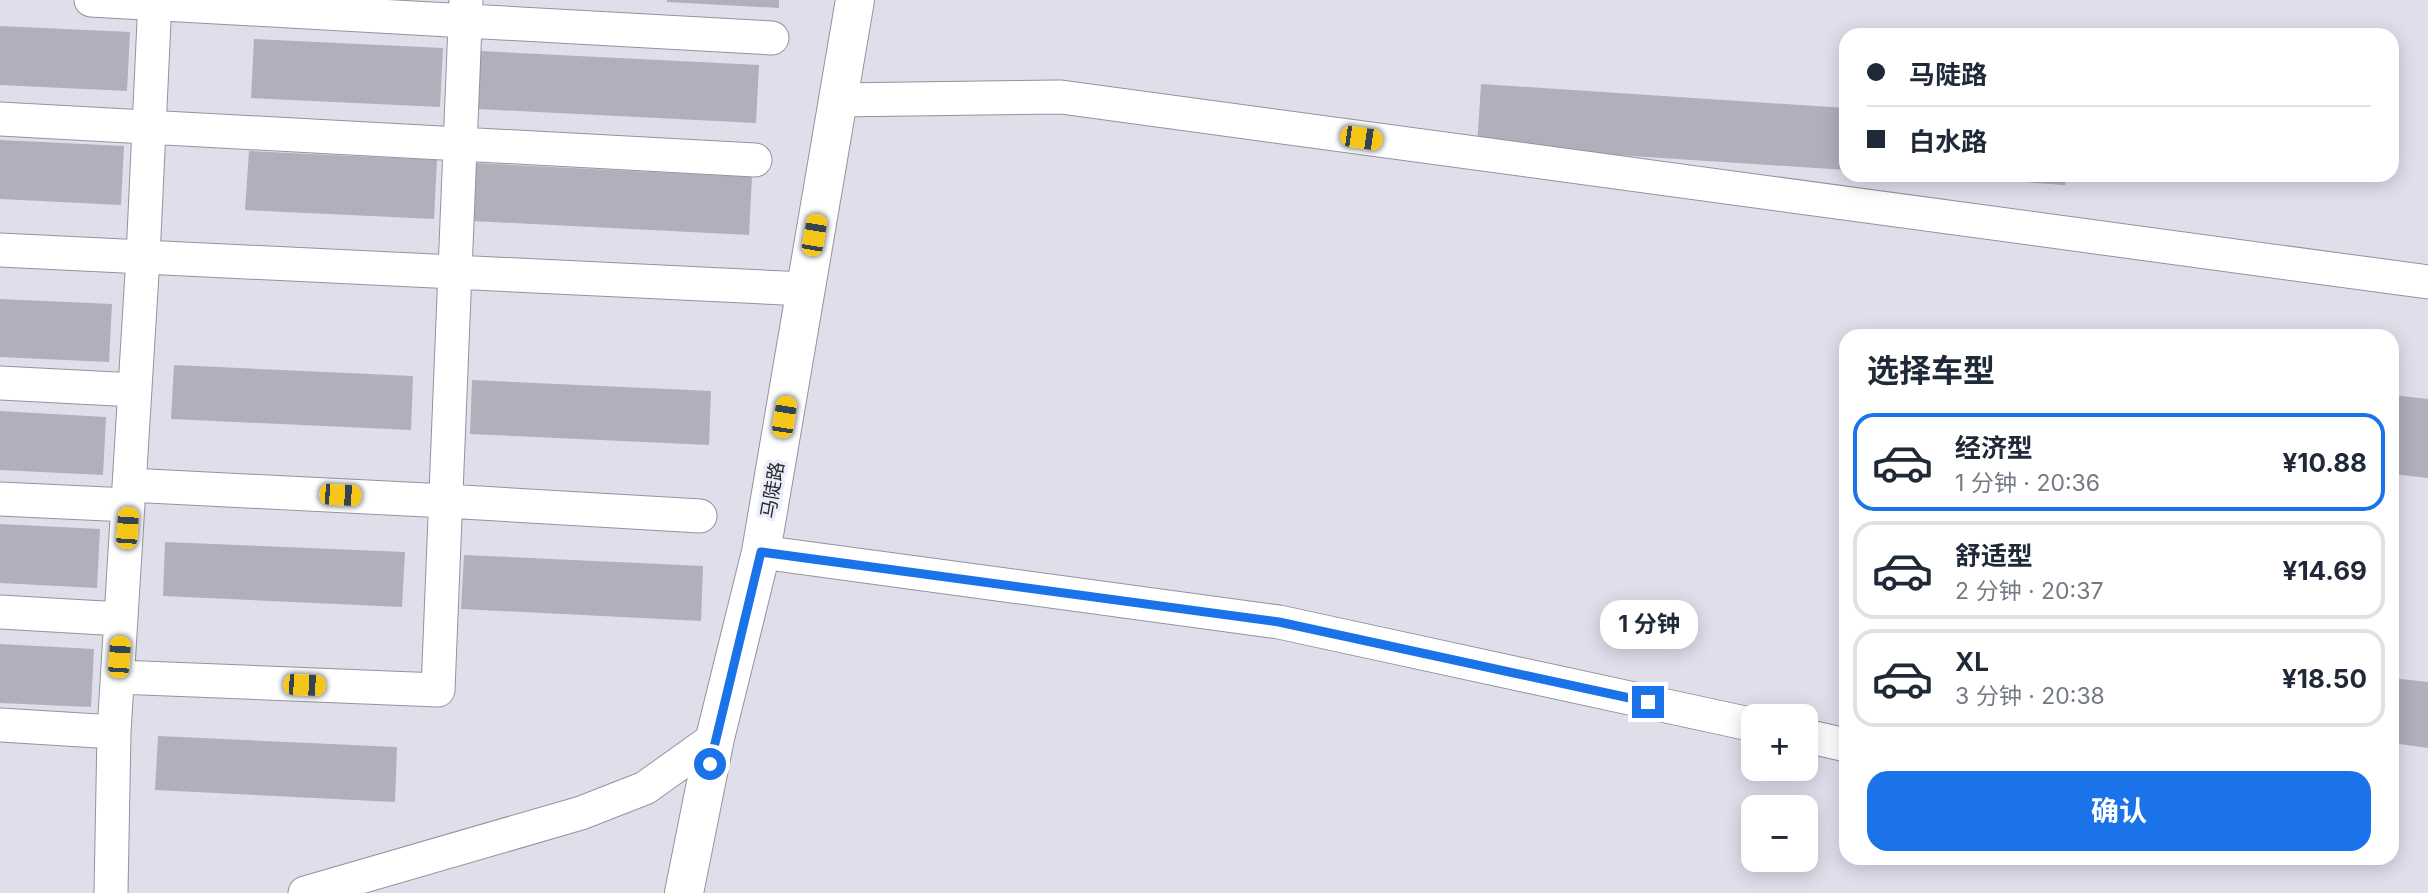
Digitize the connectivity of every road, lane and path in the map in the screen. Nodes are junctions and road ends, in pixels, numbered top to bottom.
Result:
1 (91, 0) edge
2 (855, 0) edge
3 (155, 2) edge
4 (465, 10) edge
5 (772, 38) dead end
6 (837, 100) junction
7 (0, 119) edge
8 (149, 128) junction
9 (460, 144) junction
10 (755, 160) dead end
11 (0, 250) edge
12 (143, 257) junction
13 (455, 272) junction
14 (2428, 282) edge
15 (805, 289) junction
16 (0, 383) edge
17 (135, 390) junction
18 (129, 495) junction
19 (0, 499) edge
20 (446, 500) junction
21 (700, 516) dead end
22 (761, 552) junction
23 (0, 612) edge
24 (121, 619) junction
25 (118, 677) junction
26 (1741, 722) edge
27 (0, 725) edge
28 (114, 732) junction
29 (715, 738) junction
30 (1818, 739) edge
31 (1839, 743) edge
32 (111, 893) edge
33 (305, 893) edge
34 (684, 893) edge

1 - 3 street
2 - 6 street, 马陡路
3 - 4 street
3 - 8 street
4 - 5 street
4 - 9 street
6 - 14 street
6 - 15 street, 马陡路
7 - 8 street
8 - 9 street
8 - 12 street
9 - 10 street
9 - 13 street
11 - 12 street
12 - 13 street
12 - 17 street
13 - 15 street
13 - 20 street
15 - 22 street, 马陡路
16 - 17 street
17 - 18 street
18 - 19 street
18 - 20 street
18 - 24 street
20 - 21 street
20 - 25 street
22 - 26 street
22 - 29 street, 马陡路
23 - 24 street
24 - 25 street
25 - 28 street
27 - 28 street
28 - 32 street
29 - 33 street
29 - 34 street, 马陡路
30 - 31 street

